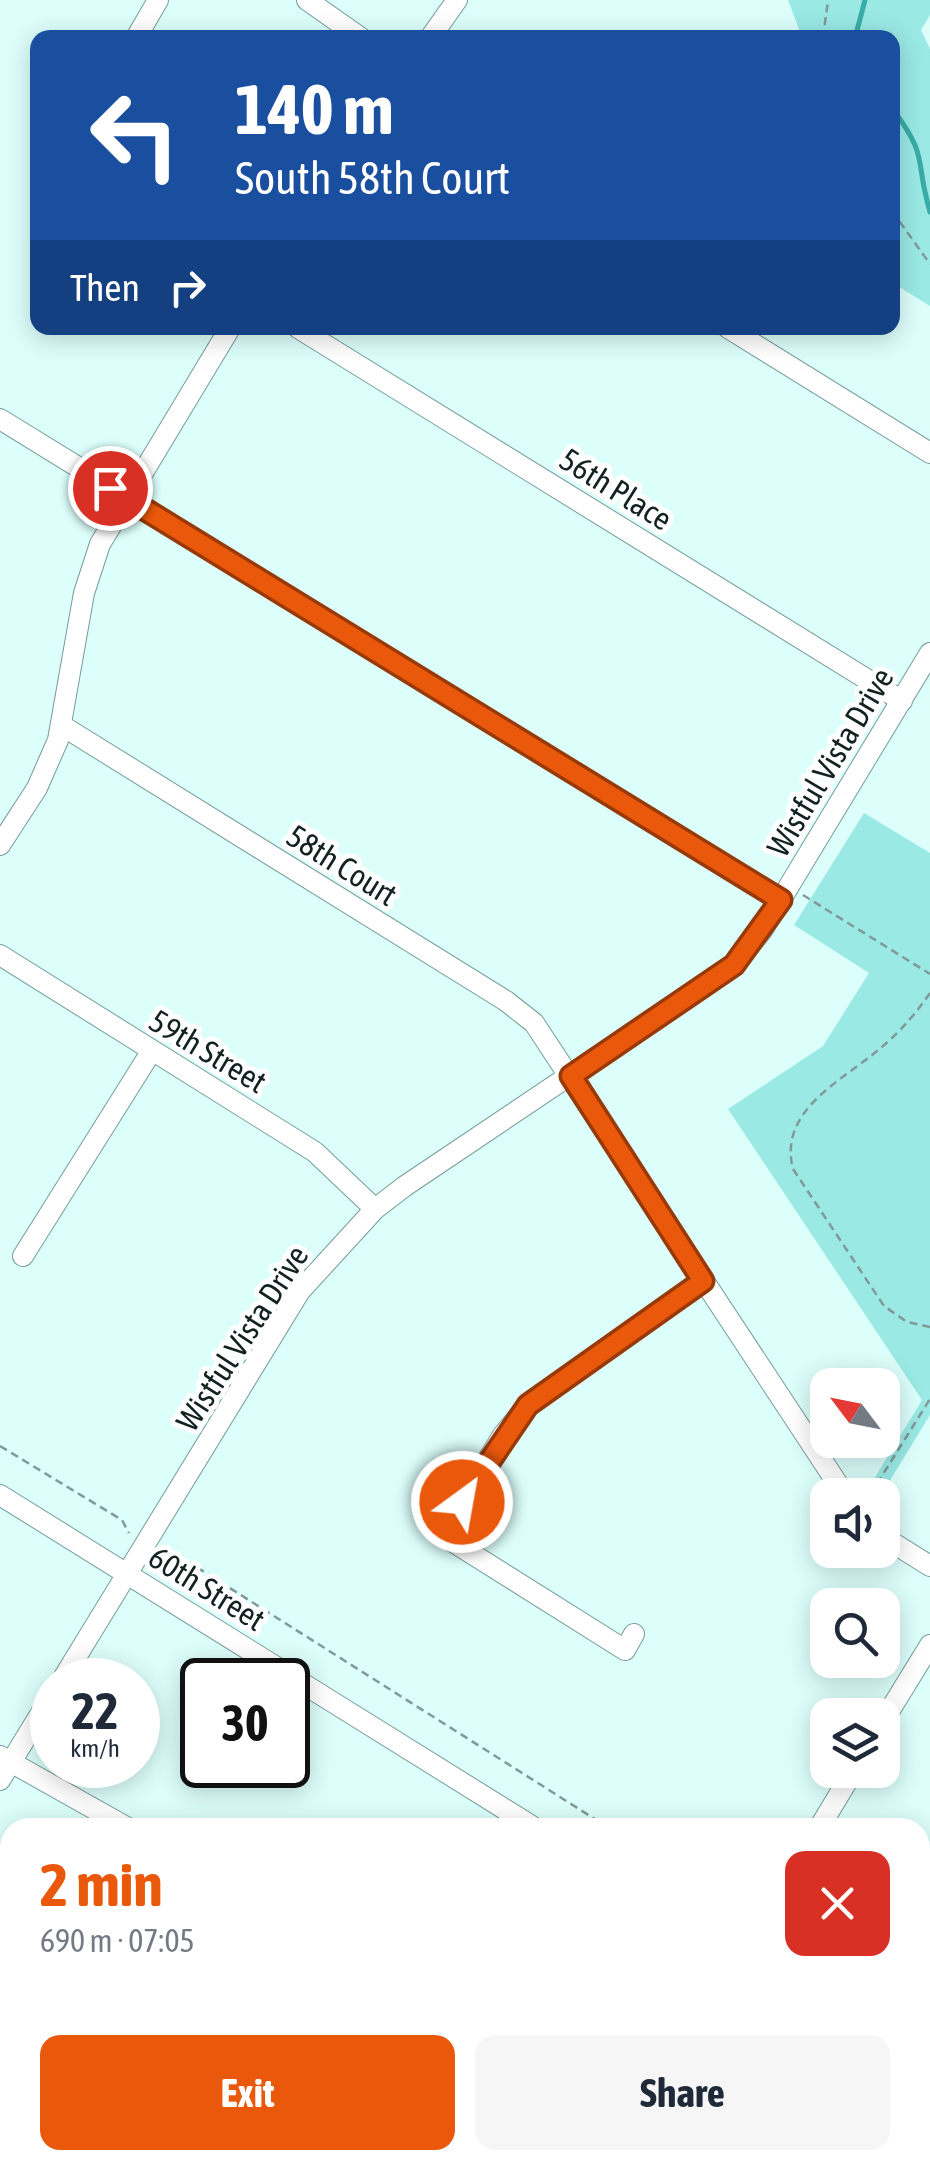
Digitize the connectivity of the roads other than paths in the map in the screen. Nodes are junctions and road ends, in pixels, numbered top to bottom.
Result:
1 (158, 0) edge
2 (308, 0) edge
3 (458, 0) edge
4 (141, 30) edge
5 (350, 30) edge
6 (436, 30) edge
7 (226, 335) edge
8 (309, 335) edge
9 (739, 335) edge
10 (0, 419) edge
11 (930, 452) edge
12 (126, 498) junction
13 (930, 652) edge
14 (902, 701) junction
15 (61, 725) junction
16 (0, 845) edge
17 (785, 893) junction
18 (0, 956) edge
19 (151, 1052) junction
20 (571, 1076) junction
21 (374, 1209) junction
22 (23, 1256) dead end
23 (703, 1281) junction
24 (834, 1478) edge
25 (0, 1495) edge
26 (900, 1547) edge
27 (930, 1566) edge
28 (127, 1574) junction
29 (634, 1634) dead end
30 (930, 1645) edge
31 (75, 1658) edge
32 (897, 1698) edge
33 (30, 1727) edge
34 (3, 1766) edge
35 (843, 1788) edge
36 (108, 1818) edge
37 (518, 1818) edge
38 (825, 1818) edge

1 - 4 street
2 - 5 street
3 - 6 street
7 - 12 street
8 - 14 street, 56th Place
9 - 11 street
10 - 12 street
12 - 15 street
12 - 17 street
13 - 14 street, Wistful Vista Drive
14 - 17 street, Wistful Vista Drive
15 - 16 street
15 - 20 street, 58th Court
17 - 20 street, Wistful Vista Drive
18 - 19 street, 59th Street
19 - 21 street, 59th Street
19 - 22 street
20 - 21 street, Wistful Vista Drive
20 - 23 street, 58th Court
21 - 28 street, Wistful Vista Drive
23 - 24 street, 58th Court
23 - 29 street
25 - 28 street, 60th Street
26 - 27 street
28 - 31 street, Wistful Vista Drive
28 - 37 street, 60th Street
30 - 32 street
33 - 34 street
34 - 36 street
35 - 38 street

